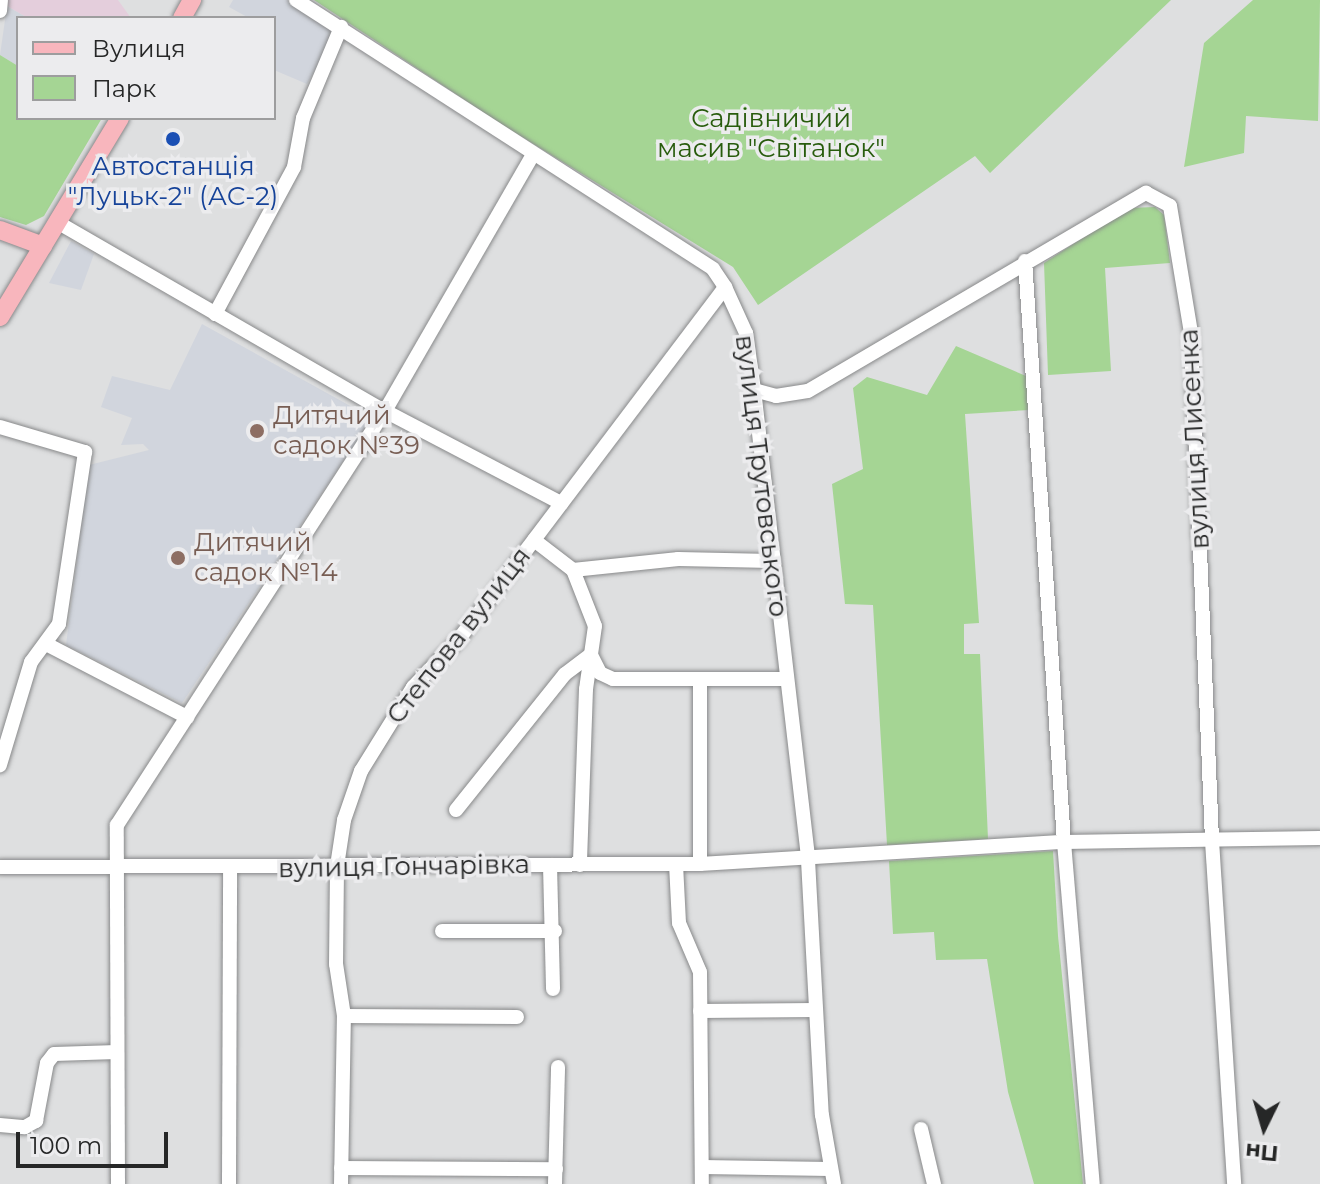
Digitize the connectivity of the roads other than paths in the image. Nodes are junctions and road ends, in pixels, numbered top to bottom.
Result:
1 (1, 0) edge
2 (296, 0) edge
3 (0, 11) edge
4 (341, 27) junction
5 (119, 120) edge
6 (532, 156) junction
7 (57, 222) junction
8 (0, 230) edge
9 (43, 246) junction
10 (1025, 261) junction
11 (725, 287) junction
12 (215, 314) junction
13 (0, 317) edge
14 (754, 390) junction
15 (385, 411) junction
16 (0, 427) edge
17 (561, 503) junction
18 (534, 540) junction
19 (772, 561) junction
20 (573, 570) junction
21 (48, 645) junction
22 (590, 655) junction
23 (700, 679) junction
24 (787, 679) junction
25 (187, 717) junction
26 (0, 765) edge
27 (456, 810) dead end
28 (1320, 838) edge
29 (1212, 841) junction
30 (1064, 842) junction
31 (808, 860) junction
32 (676, 864) junction
33 (700, 864) junction
34 (550, 865) junction
35 (580, 865) junction
36 (337, 866) junction
37 (0, 867) edge
38 (230, 869) junction
39 (114, 870) junction
40 (442, 931) dead end
41 (555, 931) junction
42 (553, 989) dead end
43 (816, 1010) junction
44 (700, 1011) junction
45 (344, 1016) junction
46 (517, 1017) dead end
47 (117, 1052) junction
48 (558, 1067) dead end
49 (0, 1125) edge
50 (921, 1129) dead end
51 (702, 1167) junction
52 (341, 1168) junction
53 (830, 1169) junction
54 (555, 1176) edge
55 (118, 1184) edge
56 (229, 1184) edge
57 (341, 1184) edge
58 (702, 1184) edge
59 (834, 1184) edge
60 (934, 1184) edge
61 (1093, 1184) edge
62 (1234, 1184) edge

1 - 3 street
2 - 4 street, вулиця Трутовського
4 - 6 street, вулиця Трутовського
4 - 12 street
5 - 7 main road
6 - 11 street, вулиця Трутовського
6 - 15 street
7 - 9 main road
7 - 12 street
8 - 9 main road
9 - 13 main road
10 - 14 street, вулиця Лисенка
10 - 29 street, вулиця Лисенка
10 - 30 street
11 - 14 street, вулиця Трутовського
11 - 17 street, Степова вулиця
12 - 15 street
14 - 19 street, вулиця Трутовського
15 - 17 street
15 - 25 street
16 - 21 street
17 - 18 street, Степова вулиця
18 - 20 street
18 - 36 street, Степова вулиця
19 - 20 street
19 - 24 street, вулиця Трутовського
20 - 22 street
21 - 25 street
21 - 26 street
22 - 23 street
22 - 27 street
22 - 35 street
23 - 24 street
23 - 33 street
24 - 31 street, вулиця Трутовського
25 - 39 street
28 - 29 street
29 - 30 street
29 - 62 street, вулиця Лисенка
30 - 31 street
30 - 61 street
31 - 33 street, вулиця Гончарівка
31 - 43 street, вулиця Трутовського
32 - 33 street, вулиця Гончарівка
32 - 35 street, вулиця Гончарівка
32 - 44 street
34 - 35 street, вулиця Гончарівка
34 - 36 street, вулиця Гончарівка
34 - 41 street
36 - 38 street, вулиця Гончарівка
36 - 45 street, Степова вулиця
37 - 39 street, вулиця Гончарівка
38 - 39 street, вулиця Гончарівка
38 - 56 street
39 - 47 street
40 - 41 street
41 - 42 street
43 - 44 street
43 - 53 street, вулиця Трутовського
44 - 51 street
45 - 46 street
45 - 52 street, Степова вулиця
47 - 49 street
47 - 55 street
48 - 54 street
50 - 60 street
51 - 53 street
51 - 58 street
52 - 54 street
52 - 57 street, Степова вулиця
53 - 59 street, вулиця Трутовського

